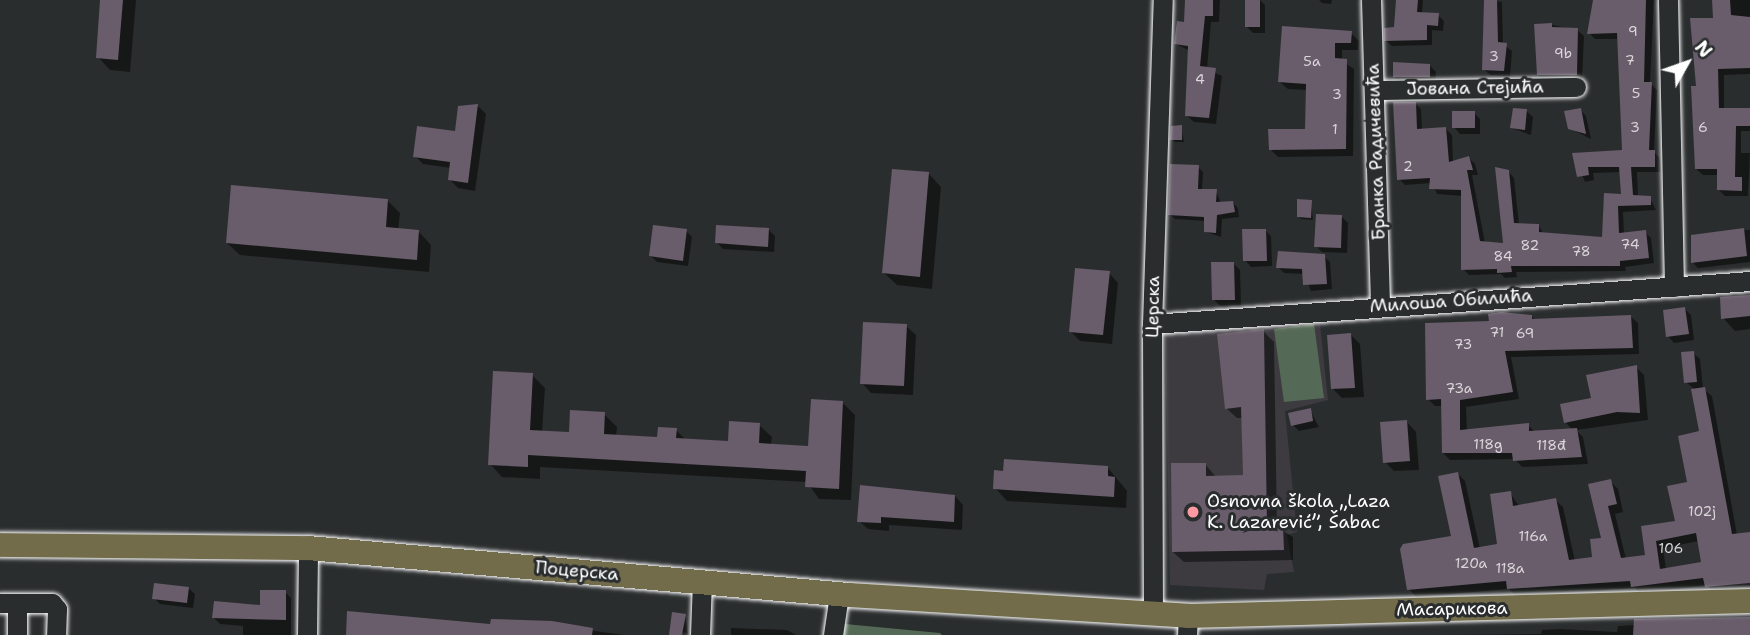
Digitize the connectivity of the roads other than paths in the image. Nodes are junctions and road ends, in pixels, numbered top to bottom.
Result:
1 (1163, 0) edge
2 (1371, 0) edge
3 (1668, 0) edge
4 (1576, 86) dead end
5 (1374, 90) junction
6 (1750, 281) edge
7 (1674, 287) junction
8 (1380, 305) junction
9 (1152, 324) junction
10 (0, 545) edge
11 (308, 548) junction
12 (702, 581) junction
13 (839, 595) junction
14 (1750, 601) edge
15 (9, 603) edge
16 (1153, 615) junction
17 (1187, 625) edge
18 (17, 635) edge
19 (56, 635) edge
20 (307, 635) edge
21 (700, 635) edge
22 (833, 635) edge

1 - 9 street, Церска
2 - 5 street, Бранка Радичевића
3 - 7 street
4 - 5 street, Јована Стејића
5 - 8 street, Бранка Радичевића
6 - 7 street, Милоша Обилића
7 - 8 street, Милоша Обилића
8 - 9 street, Милоша Обилића
9 - 16 street, Церска
10 - 11 main road, Поцерска
11 - 12 main road, Поцерска
11 - 20 street
12 - 13 main road, Поцерска
12 - 21 street
13 - 16 main road, Поцерска
13 - 22 street
14 - 17 main road, Масарикова
15 - 18 street
15 - 19 street
16 - 17 main road, Масарикова

